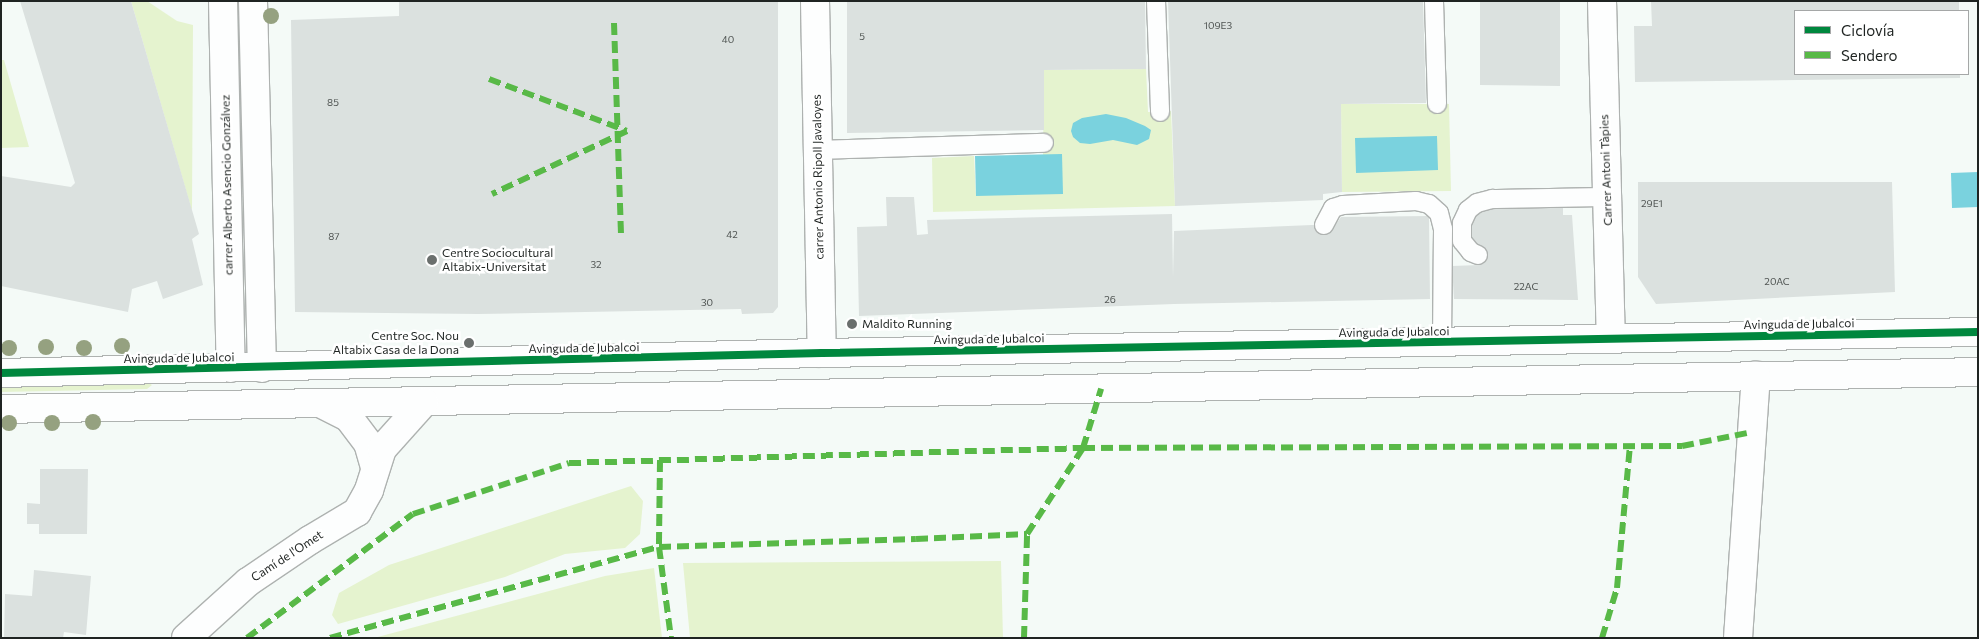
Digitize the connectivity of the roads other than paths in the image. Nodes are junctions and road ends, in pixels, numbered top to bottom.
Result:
1 (223, 1) edge
2 (253, 1) edge
3 (815, 1) edge
4 (1156, 1) edge
5 (1434, 1) edge
6 (1602, 1) edge
7 (1437, 104) dead end
8 (1160, 112) dead end
9 (1044, 143) dead end
10 (818, 150) junction
11 (1607, 197) junction
12 (1324, 225) dead end
13 (1478, 255) dead end
14 (1978, 332) edge
15 (1612, 338) junction
16 (1442, 342) junction
17 (822, 353) junction
18 (231, 368) junction
19 (262, 368) junction
20 (1978, 372) edge
21 (1, 373) edge
22 (1756, 376) junction
23 (424, 402) junction
24 (321, 404) junction
25 (1, 409) edge
26 (375, 468) junction
27 (186, 638) edge
28 (1738, 638) edge

1 - 18 street, carrer Alberto Asencio Gonzálvez
2 - 19 street
3 - 10 street, carrer Antonio Ripoll Javaloyes
4 - 8 lane
5 - 7 lane
6 - 11 street, Carrer Antoni Tàpies
9 - 10 lane
10 - 17 street, carrer Antonio Ripoll Javaloyes
11 - 13 lane
11 - 15 street, Carrer Antoni Tàpies
12 - 16 lane
14 - 15 street, Avinguda de Jubalcoi
15 - 16 street, Avinguda de Jubalcoi
16 - 17 street, Avinguda de Jubalcoi
17 - 19 street, Avinguda de Jubalcoi
18 - 19 street, Avinguda de Jubalcoi
18 - 21 street, Avinguda de Jubalcoi
20 - 22 street
22 - 23 street
22 - 28 street
23 - 24 street
23 - 26 street, Camí de l'Omet
24 - 25 street
24 - 26 street
26 - 27 street, Camí de l'Omet

